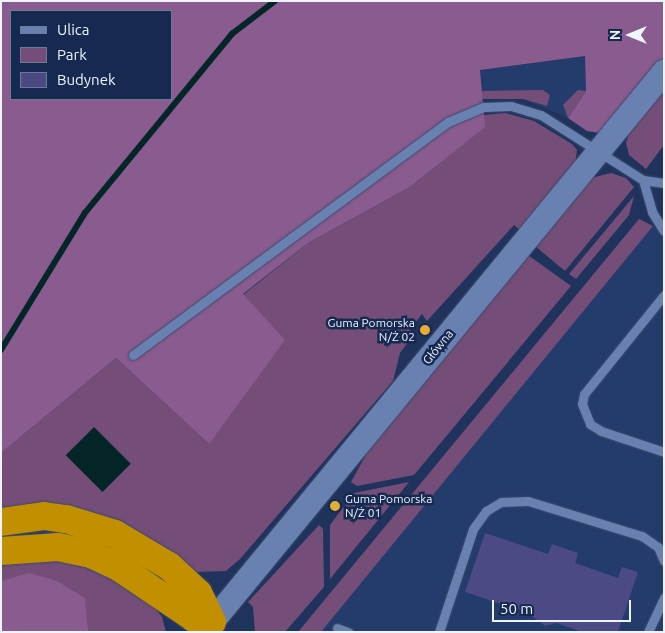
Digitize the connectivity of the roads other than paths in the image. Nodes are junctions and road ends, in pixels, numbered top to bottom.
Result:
1 (664, 72) edge
2 (598, 151) junction
3 (643, 180) junction
4 (664, 183) edge
5 (664, 231) edge
6 (664, 294) edge
7 (133, 355) dead end
8 (664, 452) edge
9 (1, 522) edge
10 (1, 552) edge
11 (664, 561) edge
12 (664, 597) edge
13 (208, 627) edge
14 (337, 628) dead end
15 (348, 632) edge
16 (439, 632) edge
17 (648, 632) edge

1 - 2 main road, Główna
2 - 3 lane
2 - 7 lane
2 - 13 main road, Główna
3 - 4 lane
3 - 5 lane
6 - 8 lane
9 - 13 highway
10 - 13 highway
11 - 16 lane
12 - 17 lane
14 - 15 lane

